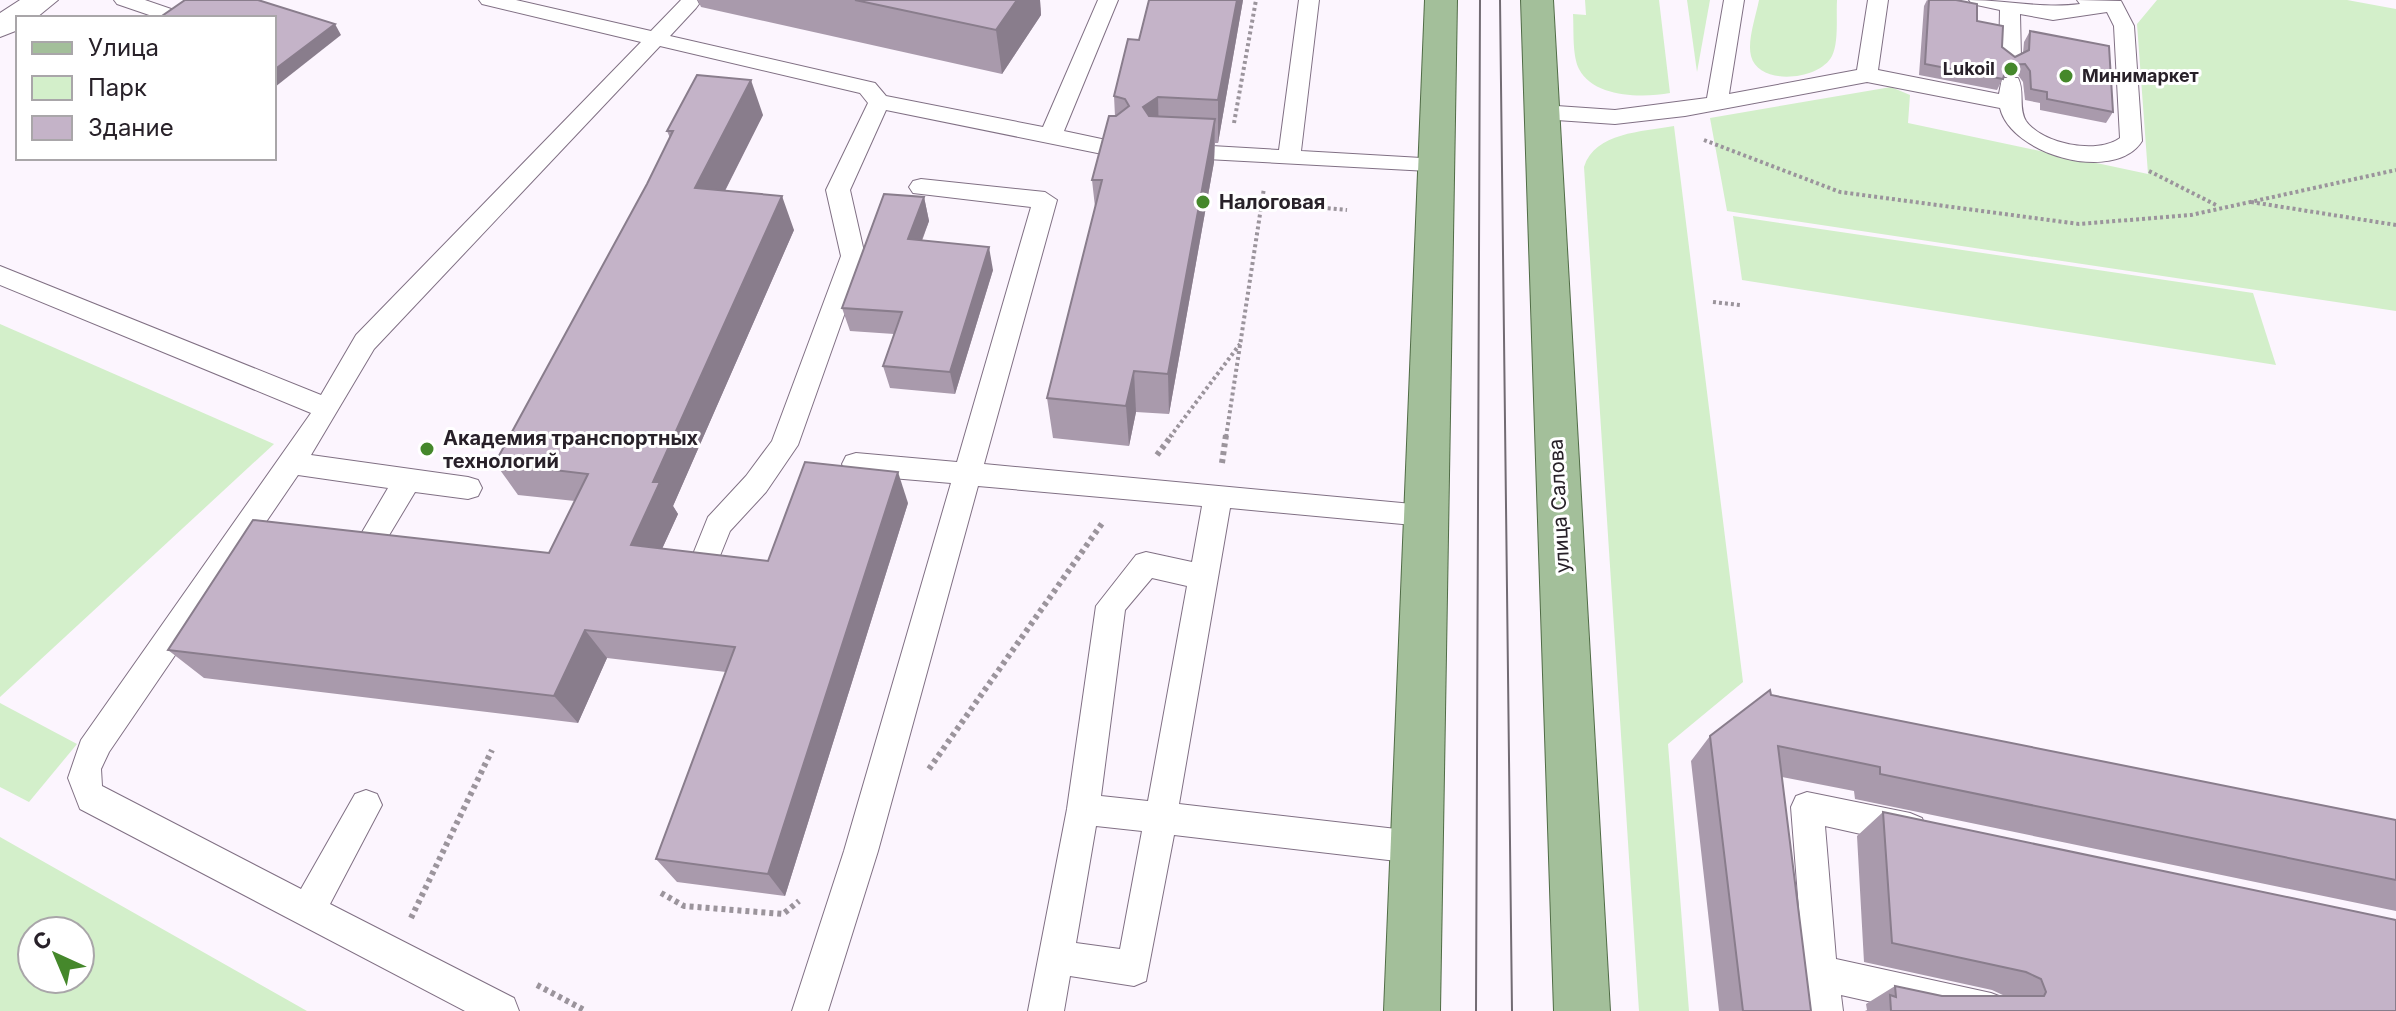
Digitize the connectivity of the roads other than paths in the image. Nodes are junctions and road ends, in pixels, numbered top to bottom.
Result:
1 (42, 0) edge
2 (124, 0) edge
3 (489, 0) edge
4 (1108, 0) edge
5 (1309, 0) edge
6 (1441, 0) edge
7 (1537, 0) edge
8 (1734, 0) edge
9 (1878, 0) edge
10 (1979, 0) edge
11 (2087, 0) edge
12 (2116, 2) edge
13 (689, 4) dead end
14 (2010, 6) junction
15 (168, 8) edge
16 (17, 16) edge
17 (655, 38) junction
18 (2010, 58) edge
19 (1867, 75) junction
20 (879, 102) junction
21 (1717, 102) junction
22 (1542, 112) junction
23 (1051, 135) junction
24 (1117, 149) edge
25 (1159, 151) edge
26 (1279, 158) junction
27 (1439, 167) junction
28 (921, 187) dead end
29 (0, 275) edge
30 (327, 408) junction
31 (291, 463) junction
32 (856, 464) edge
33 (968, 474) junction
34 (407, 480) junction
35 (468, 488) dead end
36 (1218, 496) junction
37 (1424, 514) junction
38 (375, 534) edge
39 (701, 569) edge
40 (1201, 577) junction
41 (366, 805) dead end
42 (1083, 809) junction
43 (1159, 818) junction
44 (1946, 836) edge
45 (1414, 847) junction
46 (308, 910) junction
47 (1056, 957) junction
48 (1820, 973) junction
49 (501, 1011) edge
50 (810, 1011) edge
51 (1046, 1011) edge
52 (1412, 1011) edge
53 (1582, 1011) edge
54 (1825, 1011) edge
55 (1991, 1011) edge

1 - 16 street
2 - 15 lane
3 - 17 lane
4 - 23 lane
5 - 26 lane
6 - 27 main road
7 - 22 main road, улица Салова
8 - 21 lane
9 - 19 lane
10 - 14 lane
11 - 12 lane
12 - 14 lane
12 - 19 lane
13 - 17 lane
14 - 18 lane
17 - 20 lane
17 - 30 lane
19 - 21 lane
20 - 23 lane
20 - 39 lane
21 - 22 lane
22 - 53 main road, улица Салова
23 - 24 lane
25 - 26 lane
26 - 27 lane
27 - 37 main road
28 - 33 lane
29 - 30 lane
30 - 31 lane
31 - 34 lane
31 - 46 lane
32 - 33 lane
33 - 36 lane
33 - 50 lane
34 - 35 lane
34 - 38 lane
36 - 37 lane
36 - 40 lane
37 - 45 main road
40 - 42 lane
40 - 43 lane
41 - 46 lane
42 - 43 lane
42 - 47 lane
43 - 45 lane
43 - 47 lane
44 - 48 lane
45 - 52 main road
46 - 49 lane
47 - 51 lane
48 - 54 lane
48 - 55 lane

